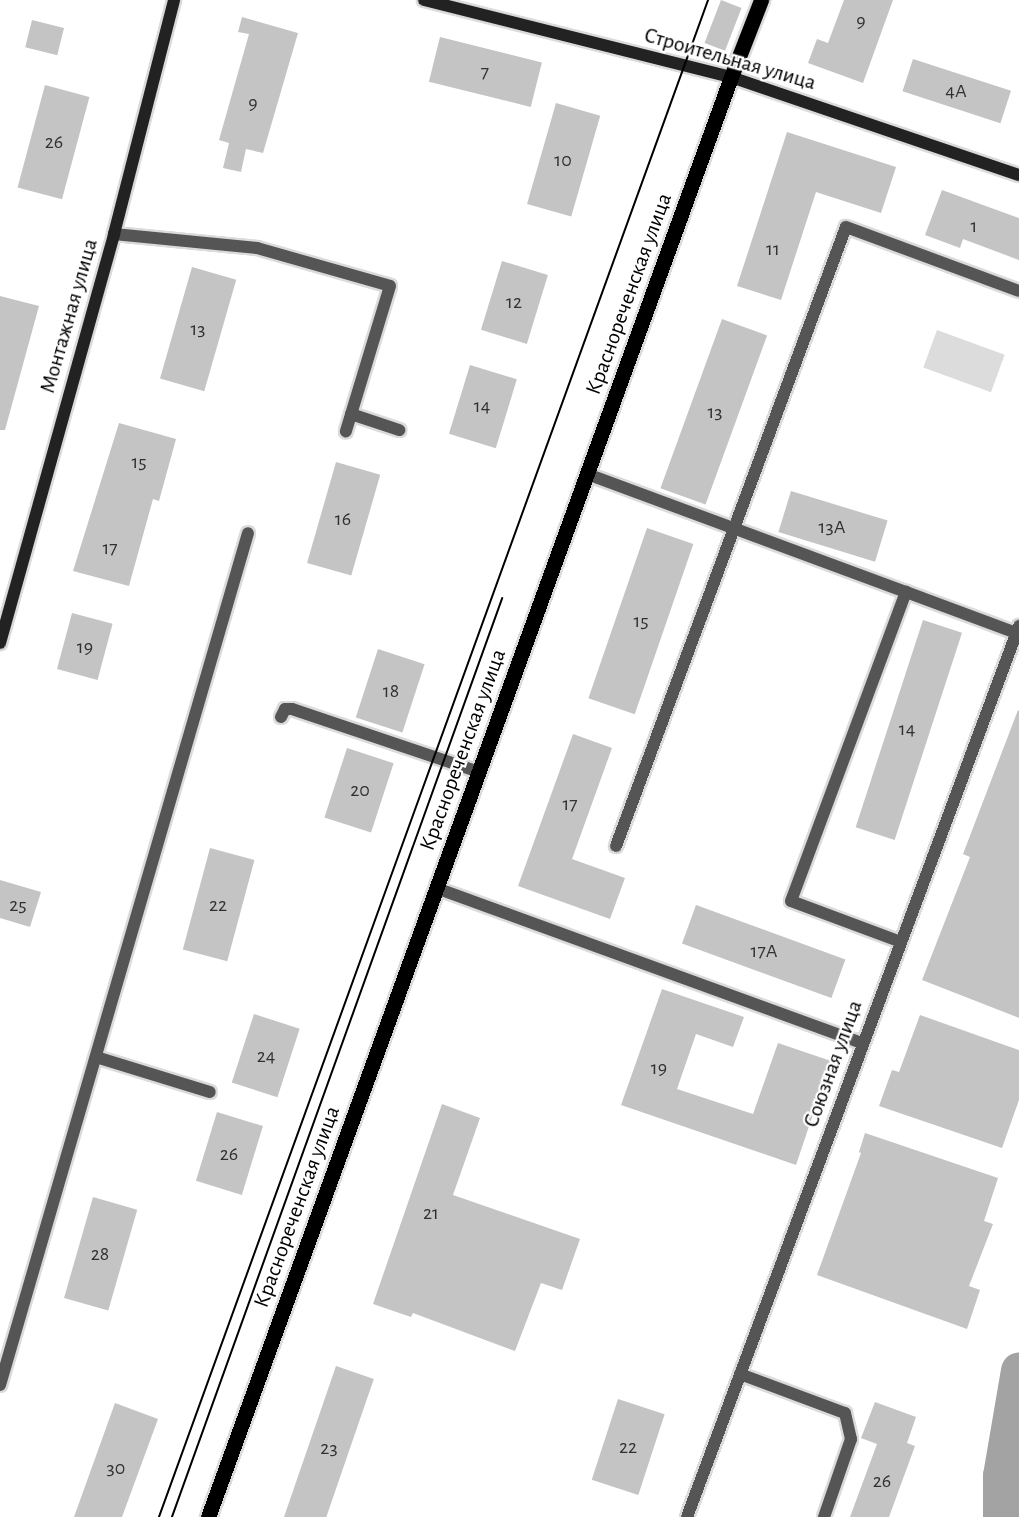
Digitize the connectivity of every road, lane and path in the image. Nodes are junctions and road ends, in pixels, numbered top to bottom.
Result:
1 (174, 0) edge
2 (424, 0) edge
3 (761, 0) edge
4 (731, 77) junction
5 (1019, 175) edge
6 (114, 234) junction
7 (1019, 291) edge
8 (351, 414) junction
9 (399, 430) dead end
10 (346, 431) dead end
11 (587, 474) junction
12 (734, 528) junction
13 (248, 533) dead end
14 (906, 592) junction
15 (1018, 629) edge
16 (0, 643) edge
17 (281, 717) dead end
18 (478, 772) junction
19 (616, 846) dead end
20 (436, 888) junction
21 (901, 942) junction
22 (863, 1043) junction
23 (96, 1057) junction
24 (210, 1092) dead end
25 (740, 1374) junction
26 (0, 1385) edge
27 (208, 1517) edge
28 (687, 1517) edge
29 (824, 1517) edge

1 - 6 street, Монтажная улица
2 - 4 street, Строительная улица
3 - 4 main road, Краснореченская улица
4 - 5 street, Строительная улица
4 - 11 main road, Краснореченская улица
6 - 8 street
6 - 16 street, Монтажная улица
7 - 12 street
8 - 9 street
8 - 10 street
11 - 12 street
11 - 18 main road, Краснореченская улица
12 - 14 street
12 - 19 street
13 - 23 street
14 - 15 street
14 - 21 street
15 - 21 street, Союзная улица
17 - 18 street
18 - 20 main road, Краснореченская улица
20 - 22 street
20 - 27 main road, Краснореченская улица
21 - 22 street, Союзная улица
22 - 25 street, Союзная улица
23 - 24 street
23 - 26 street
25 - 28 street, Союзная улица
25 - 29 street

